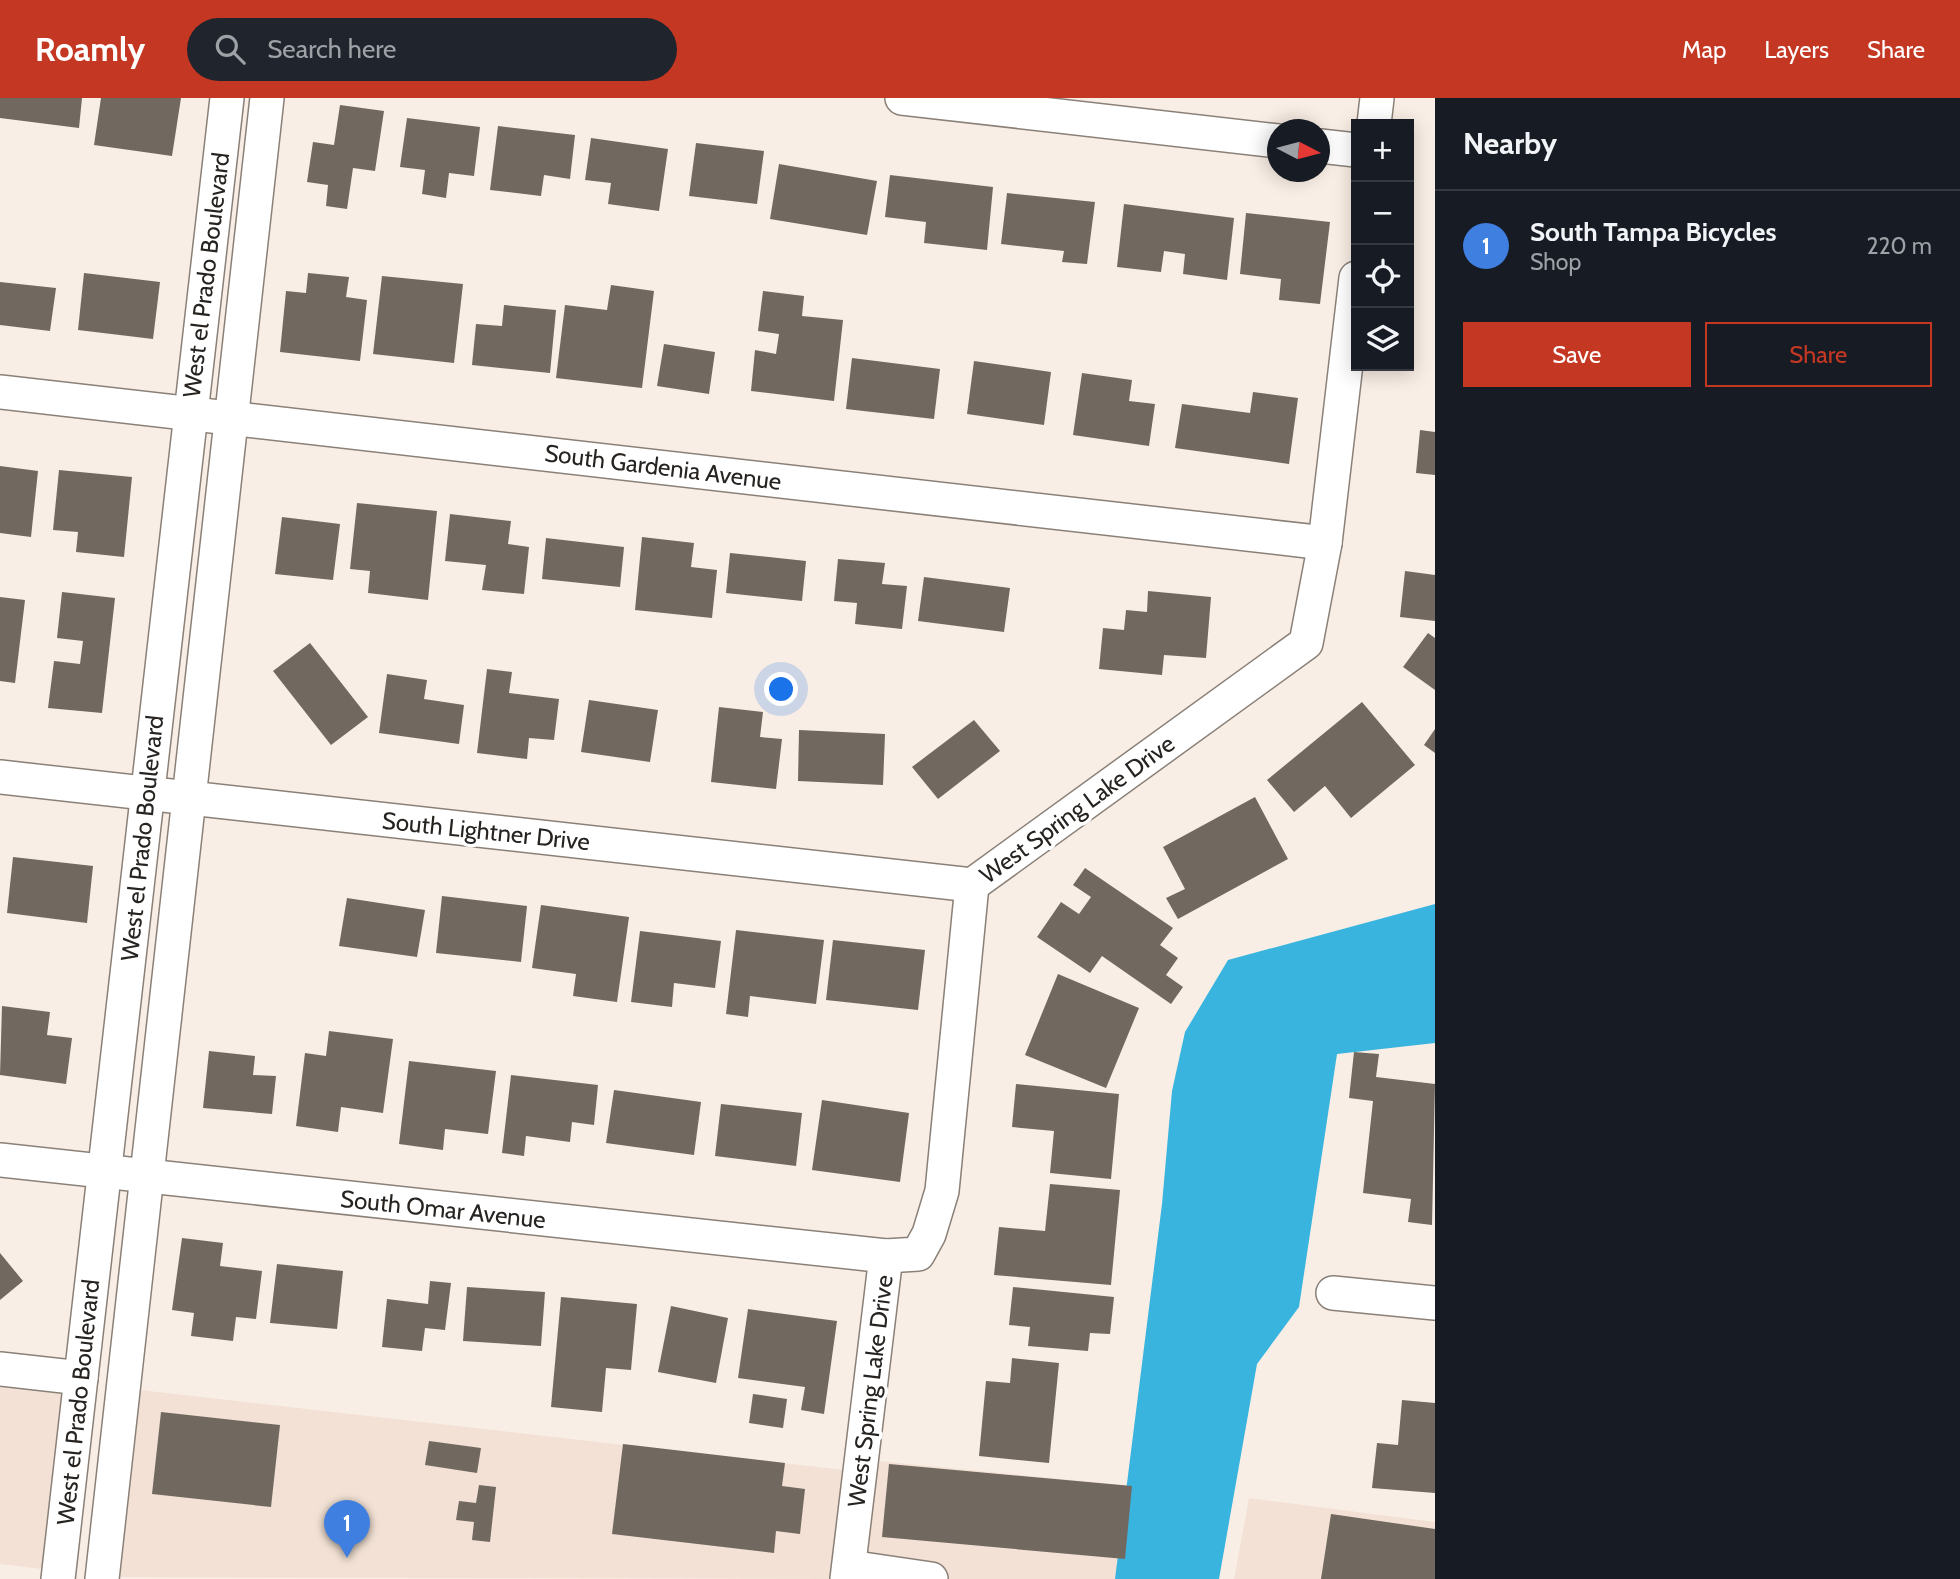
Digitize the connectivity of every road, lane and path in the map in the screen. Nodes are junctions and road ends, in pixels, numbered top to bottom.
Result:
1 (227, 98) edge
2 (267, 98) edge
3 (902, 98) edge
4 (1377, 98) edge
5 (1375, 119) edge
6 (1267, 140) edge
7 (1330, 147) edge
8 (1351, 149) edge
9 (1352, 308) edge
10 (0, 392) edge
11 (191, 413) junction
12 (232, 417) junction
13 (1325, 543) junction
14 (0, 776) edge
15 (147, 793) junction
16 (189, 797) junction
17 (972, 885) junction
18 (0, 1160) edge
19 (104, 1172) junction
20 (147, 1177) junction
21 (886, 1256) junction
22 (1333, 1293) dead end
23 (1435, 1303) edge
24 (0, 1369) edge
25 (81, 1378) junction
26 (848, 1573) edge
27 (58, 1579) edge
28 (102, 1579) edge
29 (932, 1579) edge

1 - 11 street, West el Prado Boulevard
2 - 12 street, West el Prado Boulevard
3 - 6 street
4 - 5 street
7 - 8 street
9 - 13 street, West Spring Lake Drive
10 - 11 street, South Gardenia Avenue
11 - 12 street, South Gardenia Avenue
11 - 15 street, West el Prado Boulevard
12 - 13 street, South Gardenia Avenue
12 - 16 street, West el Prado Boulevard
13 - 17 street, West Spring Lake Drive
14 - 15 street, South Lightner Drive
15 - 16 street, South Lightner Drive
15 - 19 street, West el Prado Boulevard
16 - 17 street, South Lightner Drive
16 - 20 street, West el Prado Boulevard
17 - 21 street, West Spring Lake Drive
18 - 19 street, South Omar Avenue
19 - 20 street, South Omar Avenue
19 - 25 street, West el Prado Boulevard
20 - 21 street, South Omar Avenue
20 - 28 street, West el Prado Boulevard
21 - 26 street, West Spring Lake Drive
22 - 23 street
24 - 25 street
25 - 27 street, West el Prado Boulevard
26 - 29 street

